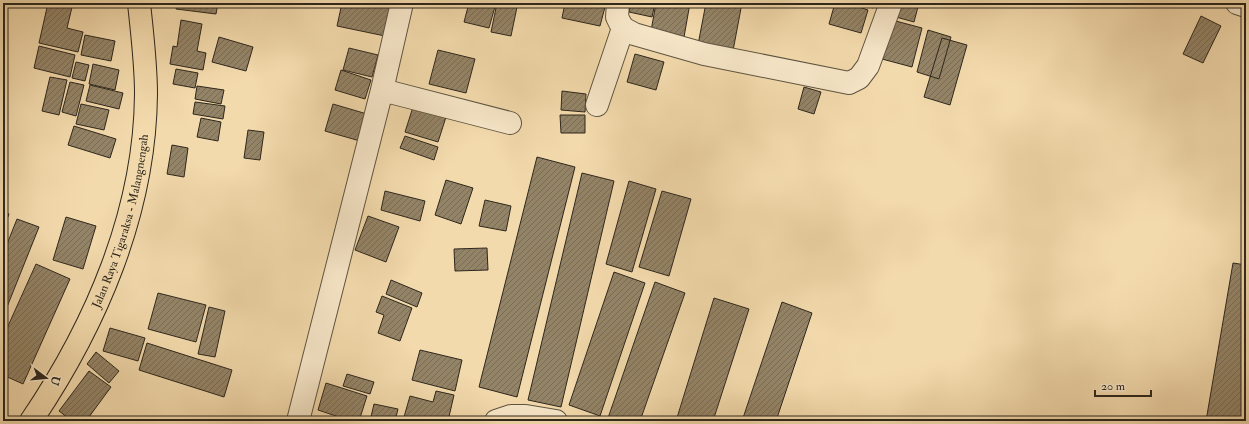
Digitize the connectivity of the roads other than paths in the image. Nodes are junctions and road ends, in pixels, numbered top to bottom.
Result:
1 (139, 3) edge
2 (402, 3) edge
3 (618, 3) edge
4 (891, 3) edge
5 (1237, 3) edge
6 (1246, 6) edge
7 (623, 28) junction
8 (382, 90) junction
9 (597, 105) dead end
10 (510, 123) dead end
11 (31, 421) edge
12 (298, 421) edge
13 (496, 421) edge
14 (556, 421) edge

1 - 11 main road, Jalan Raya Tigaraksa - Malangnengah
2 - 8 street
3 - 7 street
4 - 7 street
5 - 6 street
7 - 9 street
8 - 10 street
8 - 12 street
13 - 14 street

